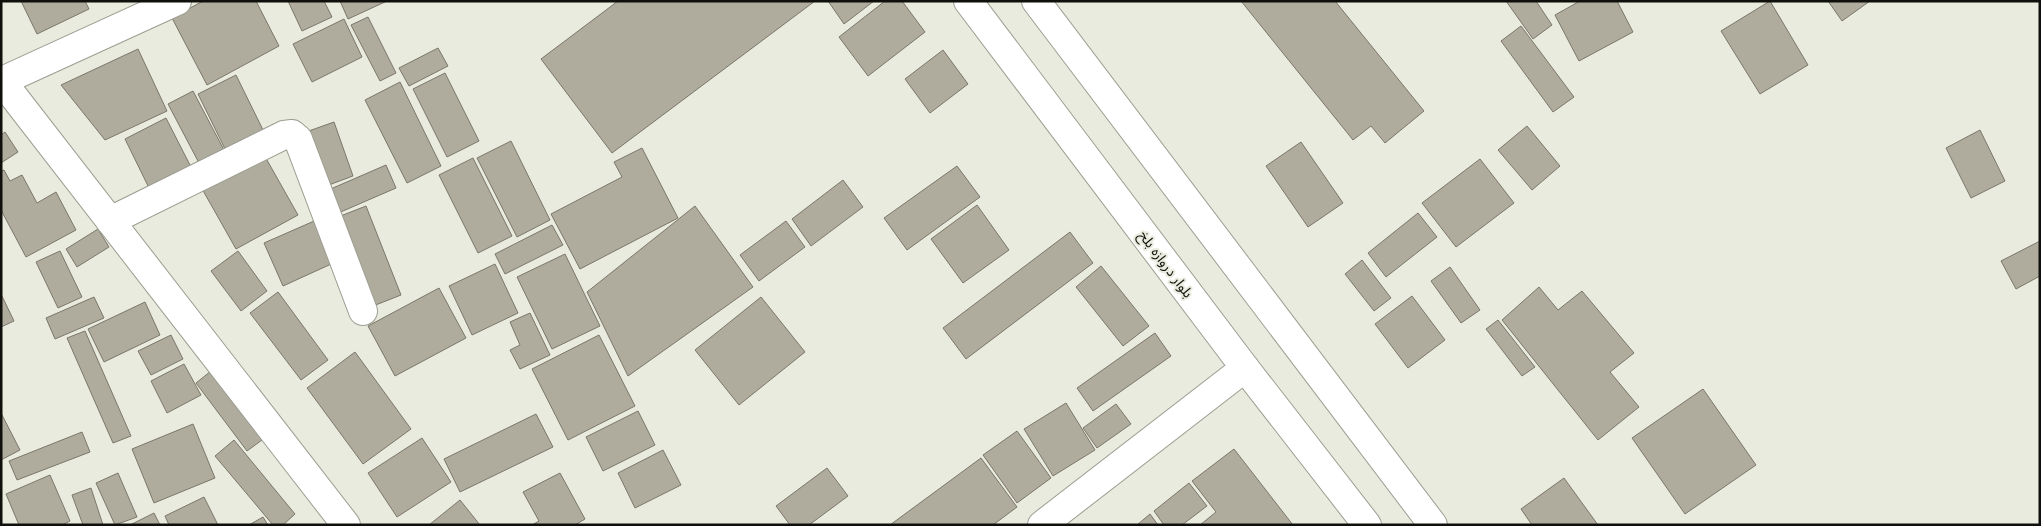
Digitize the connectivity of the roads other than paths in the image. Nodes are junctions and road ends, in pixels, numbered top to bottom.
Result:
1 (177, 1) edge
2 (968, 1) edge
3 (1036, 1) edge
4 (2, 80) edge
5 (110, 221) junction
6 (363, 311) dead end
7 (1245, 368) junction
8 (346, 525) edge
9 (1042, 525) edge
10 (1367, 525) edge
11 (1433, 525) edge

1 - 4 street
2 - 7 street, بلوار دروازه بلخ
3 - 11 street
4 - 5 street
5 - 6 street
5 - 8 street
7 - 9 street
7 - 10 street, بلوار دروازه بلخ

